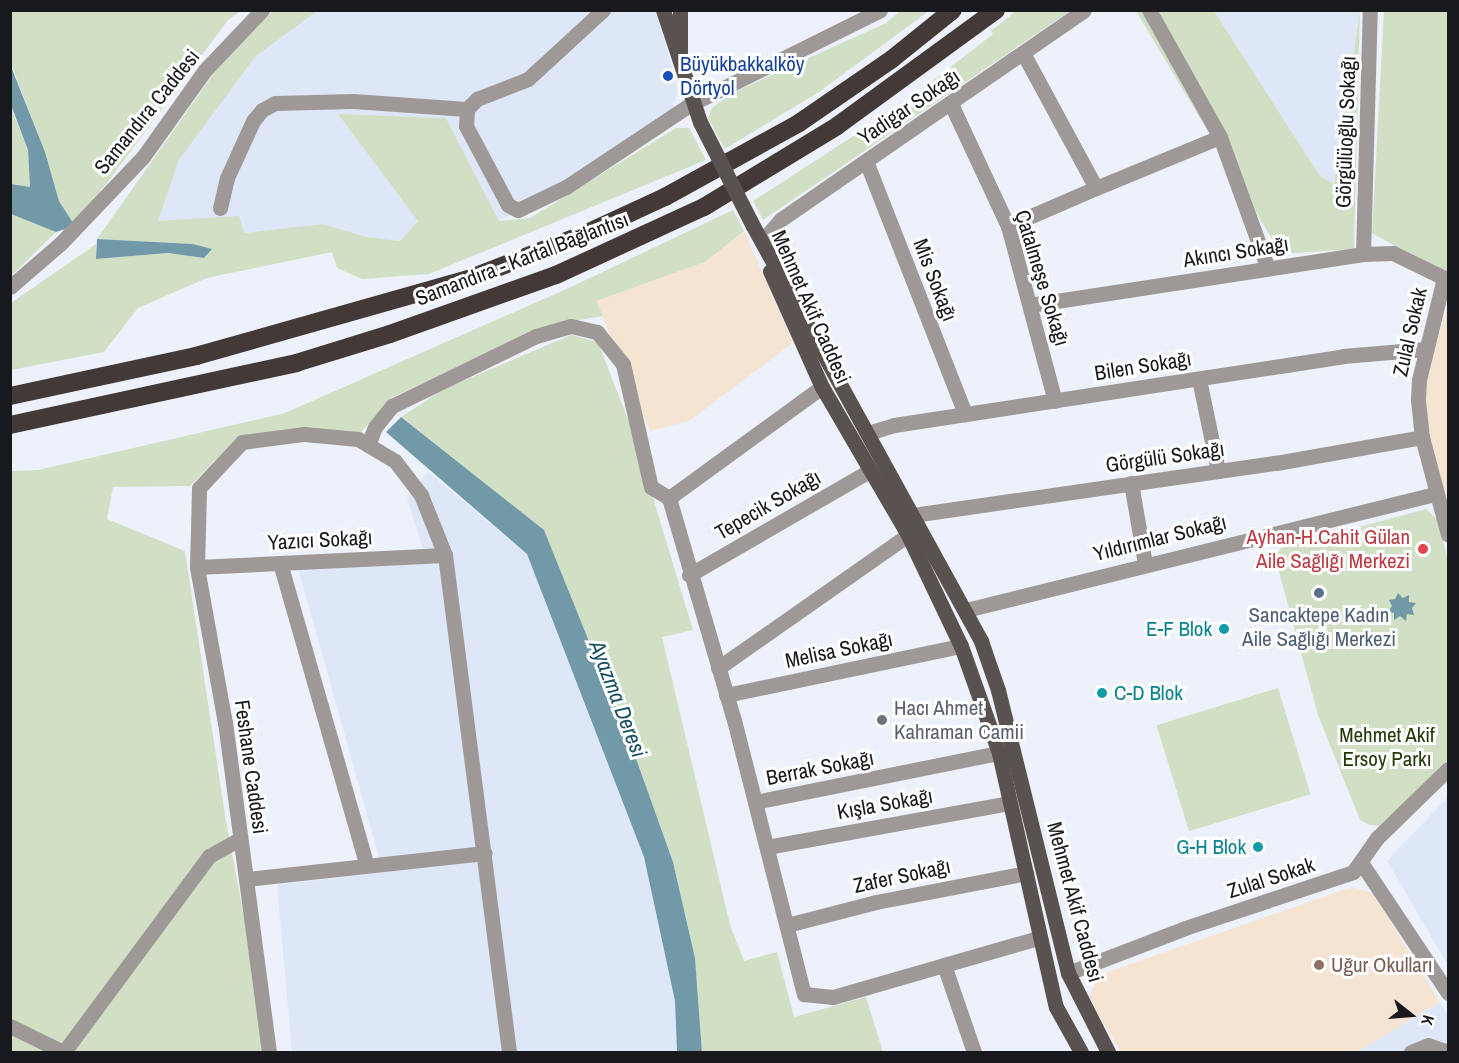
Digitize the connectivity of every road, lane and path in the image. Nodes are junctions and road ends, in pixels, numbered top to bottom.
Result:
1 (262, 10) edge
2 (603, 10) edge
3 (663, 10) edge
4 (680, 10) edge
5 (880, 10) edge
6 (953, 10) edge
7 (996, 10) edge
8 (1084, 10) edge
9 (1149, 10) edge
10 (1370, 10) edge
11 (680, 55) junction
12 (1024, 55) junction
13 (691, 104) junction
14 (951, 104) junction
15 (466, 109) junction
16 (1220, 137) junction
17 (866, 161) junction
18 (1096, 188) junction
19 (220, 208) dead end
20 (753, 226) junction
21 (1008, 226) junction
22 (762, 241) junction
23 (1363, 254) junction
24 (1268, 268) junction
25 (1444, 278) joint
26 (10, 287) edge
27 (1030, 305) junction
28 (1425, 349) junction
29 (1199, 379) junction
30 (822, 387) junction
31 (10, 396) edge
32 (1055, 401) junction
33 (965, 414) junction
34 (10, 425) edge
35 (868, 434) junction
36 (1422, 437) junction
37 (368, 445) junction
38 (869, 471) junction
39 (1218, 471) junction
40 (1131, 483) junction
41 (1436, 494) junction
42 (669, 498) junction
43 (913, 515) junction
44 (908, 535) junction
45 (1449, 536) edge
46 (446, 555) junction
47 (280, 563) junction
48 (1144, 564) junction
49 (197, 567) junction
50 (689, 575) junction
51 (966, 610) junction
52 (961, 646) junction
53 (718, 668) junction
54 (726, 696) junction
55 (999, 753) junction
56 (1449, 769) edge
57 (1024, 793) junction
58 (755, 802) junction
59 (1010, 803) junction
60 (240, 839) junction
61 (767, 847) junction
62 (485, 853) junction
63 (366, 863) junction
64 (1362, 864) junction
65 (1026, 873) junction
66 (246, 879) junction
67 (1053, 910) junction
68 (787, 925) junction
69 (1038, 938) junction
70 (944, 965) junction
71 (1068, 973) junction
72 (1449, 993) edge
73 (10, 1026) edge
74 (1449, 1052) edge
75 (63, 1053) edge
76 (269, 1053) edge
77 (509, 1053) edge
78 (974, 1053) edge
79 (1081, 1053) edge
80 (1108, 1053) edge
81 (1411, 1053) edge

1 - 26 street, Samandıra Caddesi
2 - 15 street
3 - 11 main road
4 - 11 main road
5 - 13 street
6 - 31 highway, Samandıra - Kartal Bağlantısı
7 - 34 highway, Samandıra - Kartal Bağlantısı
8 - 12 street, Yadigar Sokağı
9 - 16 street
10 - 23 street, Görgülüoğlu Sokağı
11 - 13 main road
12 - 14 street, Yadigar Sokağı
12 - 18 street
13 - 15 street
13 - 20 main road, bridge
14 - 17 street, Yadigar Sokağı
14 - 21 street, Çatalmeşe Sokağı
15 - 19 street
16 - 18 street
16 - 24 street
17 - 22 street, Yadigar Sokağı
17 - 33 street, Mis Sokağı
18 - 21 street
20 - 22 main road, Mehmet Akif Caddesi
20 - 30 main road, Mehmet Akif Caddesi
21 - 27 street, Çatalmeşe Sokağı
22 - 35 main road, Mehmet Akif Caddesi
23 - 24 street, Akıncı Sokağı
23 - 25 street, Akıncı Sokağı
24 - 27 street, Akıncı Sokağı
25 - 28 street, Zulal Sokak
27 - 32 street, Çatalmeşe Sokağı
28 - 29 street, Bilen Sokağı
28 - 36 street, Zulal Sokak
29 - 32 street, Bilen Sokağı
29 - 39 street
30 - 38 main road, Mehmet Akif Caddesi
30 - 42 street
32 - 33 street, Bilen Sokağı
33 - 35 street, Bilen Sokağı
35 - 43 main road, Mehmet Akif Caddesi
36 - 39 street, Görgülü Sokağı
36 - 41 street, Zulal Sokak
37 - 42 street
37 - 46 street
37 - 49 street, Feshane Caddesi
38 - 44 main road, Mehmet Akif Caddesi
38 - 50 street, Tepecik Sokağı
39 - 40 street, Görgülü Sokağı
40 - 43 street, Görgülü Sokağı
40 - 48 street
41 - 45 street, Zulal Sokak
41 - 48 street, Yıldırımlar Sokağı
42 - 50 street
43 - 44 main road
43 - 51 main road, Mehmet Akif Caddesi
44 - 52 main road, Mehmet Akif Caddesi
44 - 53 street
46 - 47 street, Yazıcı Sokağı
46 - 62 street
47 - 49 street, Yazıcı Sokağı
47 - 63 street
48 - 51 street, Yıldırımlar Sokağı
49 - 60 street, Feshane Caddesi
50 - 53 street
51 - 57 main road, Mehmet Akif Caddesi
52 - 54 street, Melisa Sokağı
52 - 55 main road, Mehmet Akif Caddesi
53 - 54 street
54 - 58 street
55 - 58 street, Berrak Sokağı
55 - 59 main road, Mehmet Akif Caddesi
56 - 64 street, Zulal Sokak
57 - 59 main road
57 - 67 main road, Mehmet Akif Caddesi
58 - 61 street
59 - 61 street, Kışla Sokağı
59 - 65 main road, Mehmet Akif Caddesi
60 - 66 street, Feshane Caddesi
60 - 75 street
61 - 68 street
62 - 63 street
62 - 77 street
63 - 66 street
64 - 71 street, Zulal Sokak
64 - 72 street
65 - 68 street, Zafer Sokağı
65 - 69 main road, Mehmet Akif Caddesi
66 - 76 street, Feshane Caddesi
67 - 69 main road
67 - 71 main road, Mehmet Akif Caddesi
68 - 70 street
69 - 70 street
69 - 79 main road, Mehmet Akif Caddesi
70 - 78 street
71 - 80 main road, Mehmet Akif Caddesi
73 - 75 street
74 - 81 street

